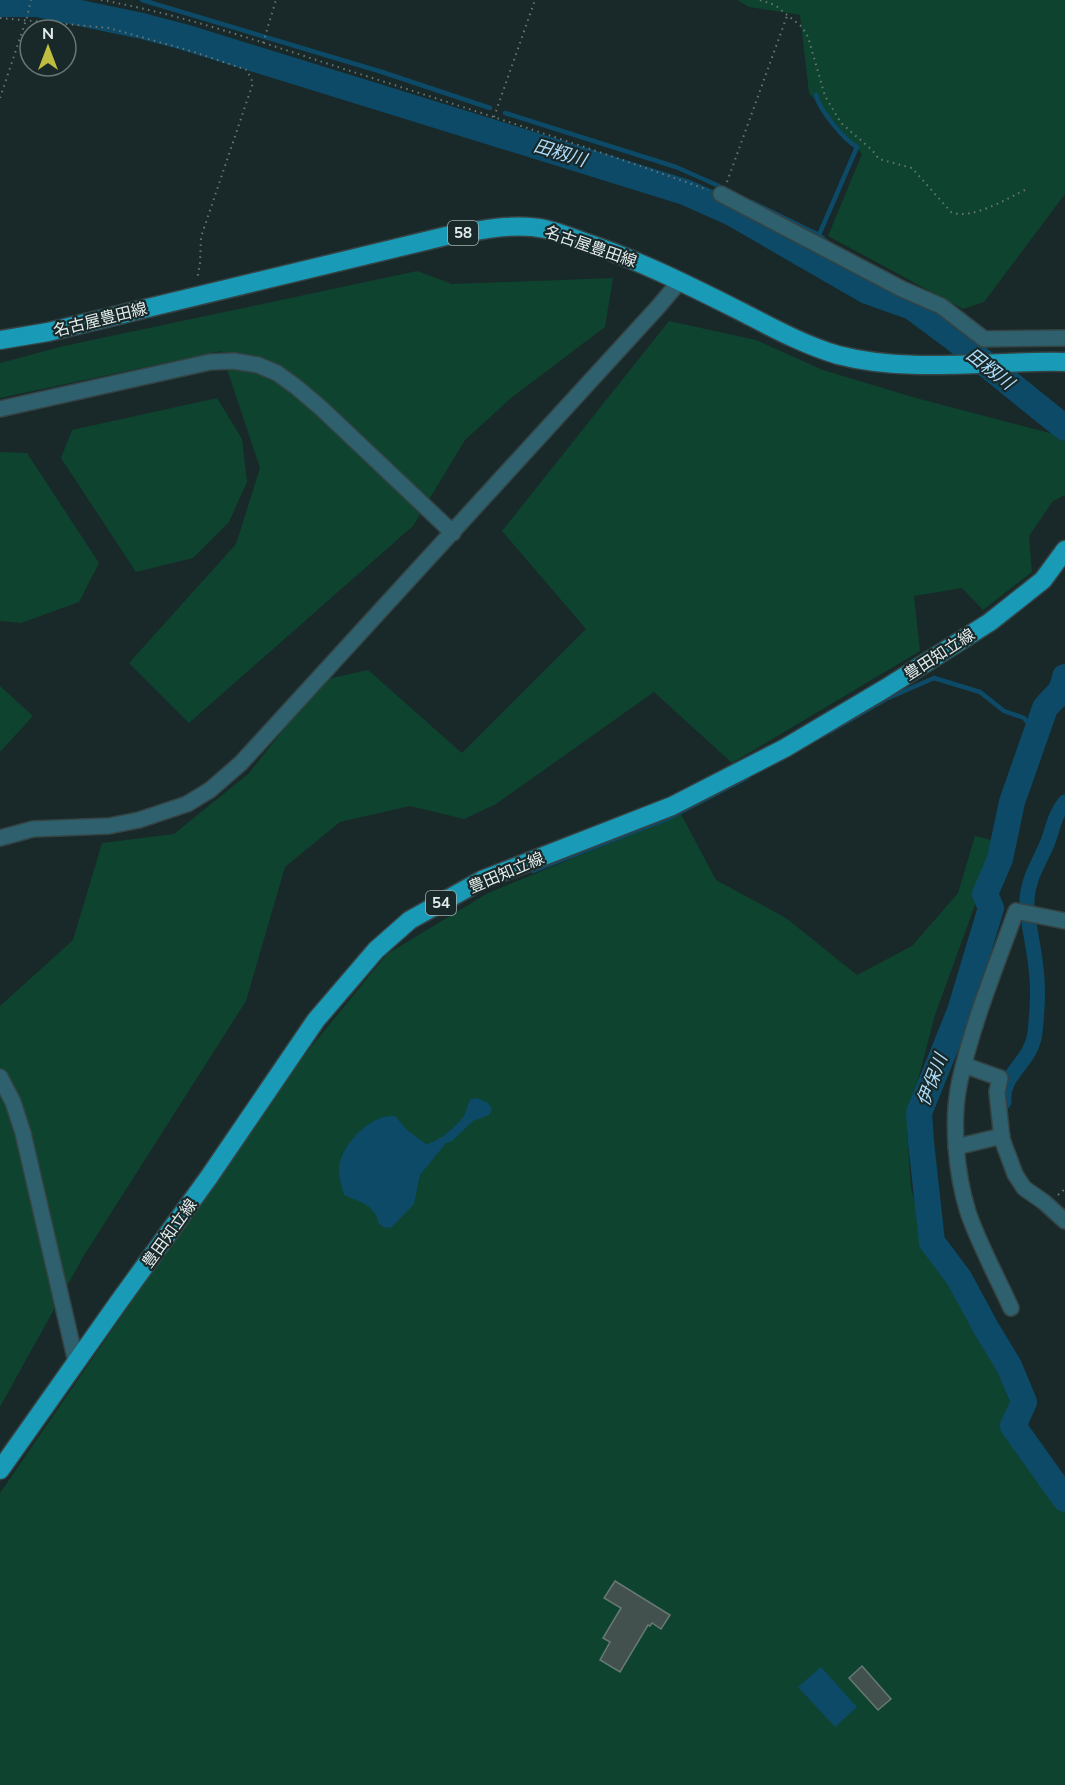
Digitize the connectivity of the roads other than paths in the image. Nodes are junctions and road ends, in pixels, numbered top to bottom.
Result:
1 (721, 194) road end
2 (680, 281) junction
3 (1065, 338) edge
4 (0, 340) edge
5 (1065, 362) edge
6 (0, 410) edge
7 (453, 533) junction
8 (1065, 550) edge
9 (0, 838) edge
10 (1065, 921) edge
11 (964, 1065) junction
12 (0, 1077) edge
13 (1002, 1136) junction
14 (956, 1147) junction
15 (1065, 1221) edge
16 (1011, 1308) dead end
17 (76, 1362) junction
18 (0, 1470) edge

1 - 3 street
2 - 4 main road, 名古屋豊田線 / 58
2 - 5 main road, 名古屋豊田線 / 58
2 - 7 street
6 - 7 street
7 - 9 street
8 - 17 main road, 豊田知立線 / 54
10 - 11 street
11 - 13 street
11 - 14 street
12 - 17 street
13 - 14 street
13 - 15 street
14 - 16 street
17 - 18 main road, 豊田知立線 / 54

